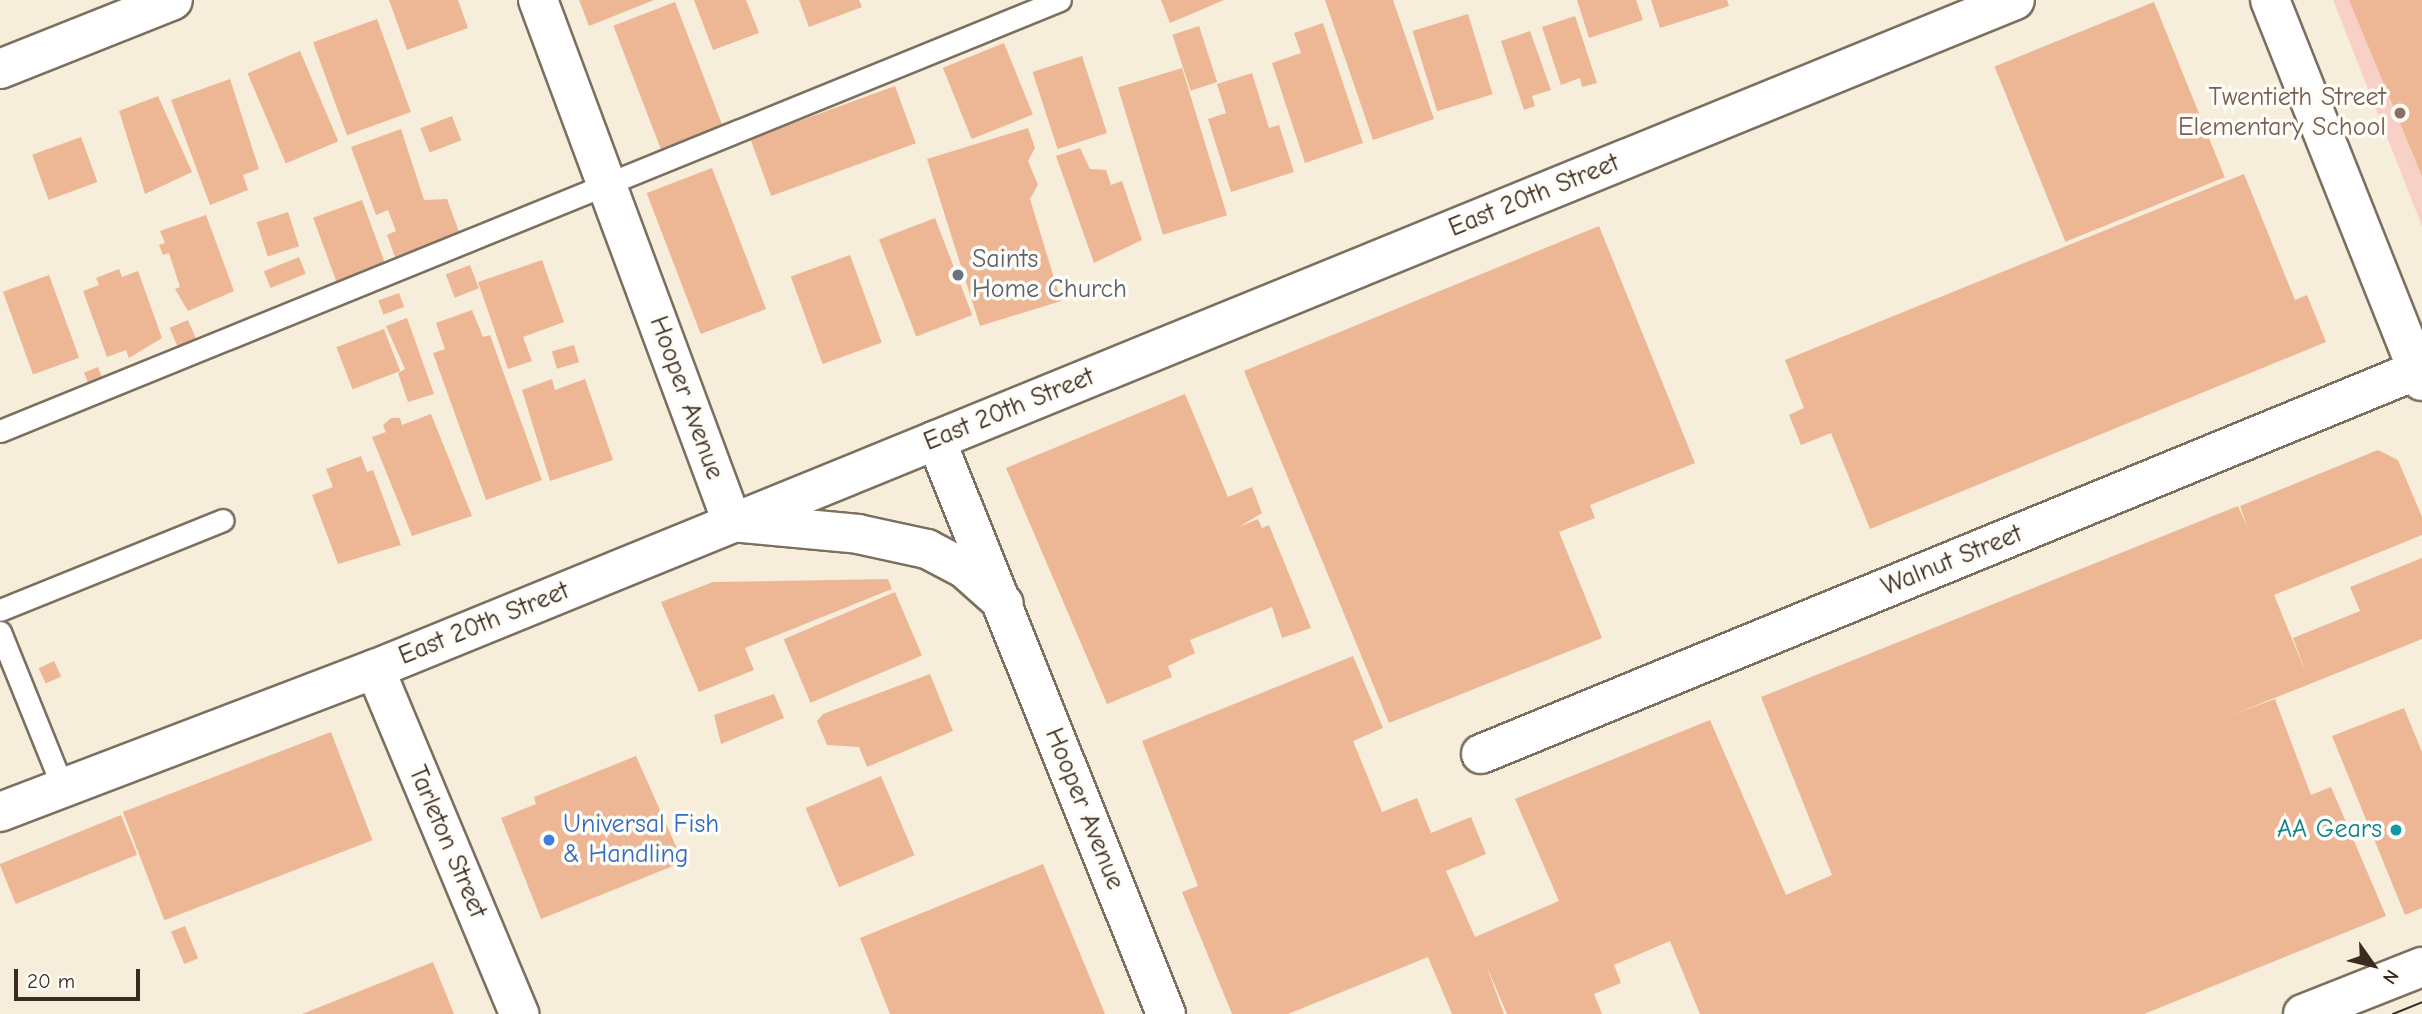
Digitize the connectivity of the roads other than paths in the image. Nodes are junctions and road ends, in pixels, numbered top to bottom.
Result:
1 (173, 0) edge
2 (538, 0) edge
3 (1060, 0) edge
4 (2015, 0) edge
5 (2270, 0) edge
6 (0, 69) edge
7 (608, 189) junction
8 (2421, 373) edge
9 (0, 431) edge
10 (936, 440) junction
11 (223, 520) dead end
12 (732, 522) junction
13 (1004, 604) junction
14 (0, 610) edge
15 (0, 632) edge
16 (374, 669) junction
17 (1481, 754) dead end
18 (63, 788) junction
19 (0, 812) edge
20 (2422, 967) edge
21 (519, 1014) edge
22 (1166, 1014) edge
23 (2303, 1014) edge

1 - 6 street
2 - 7 street, Hooper Avenue
3 - 7 lane
4 - 10 street, East 20th Street
5 - 8 street
7 - 9 lane
7 - 12 street, Hooper Avenue
8 - 17 street, Walnut Street
10 - 12 street, East 20th Street
10 - 13 street, Hooper Avenue
11 - 14 lane
12 - 13 street, Hooper Avenue
12 - 16 street, East 20th Street
13 - 22 street, Hooper Avenue
15 - 18 lane
16 - 18 street, East 20th Street
16 - 21 street, Tarleton Street
18 - 19 street, East 20th Street
20 - 23 street

